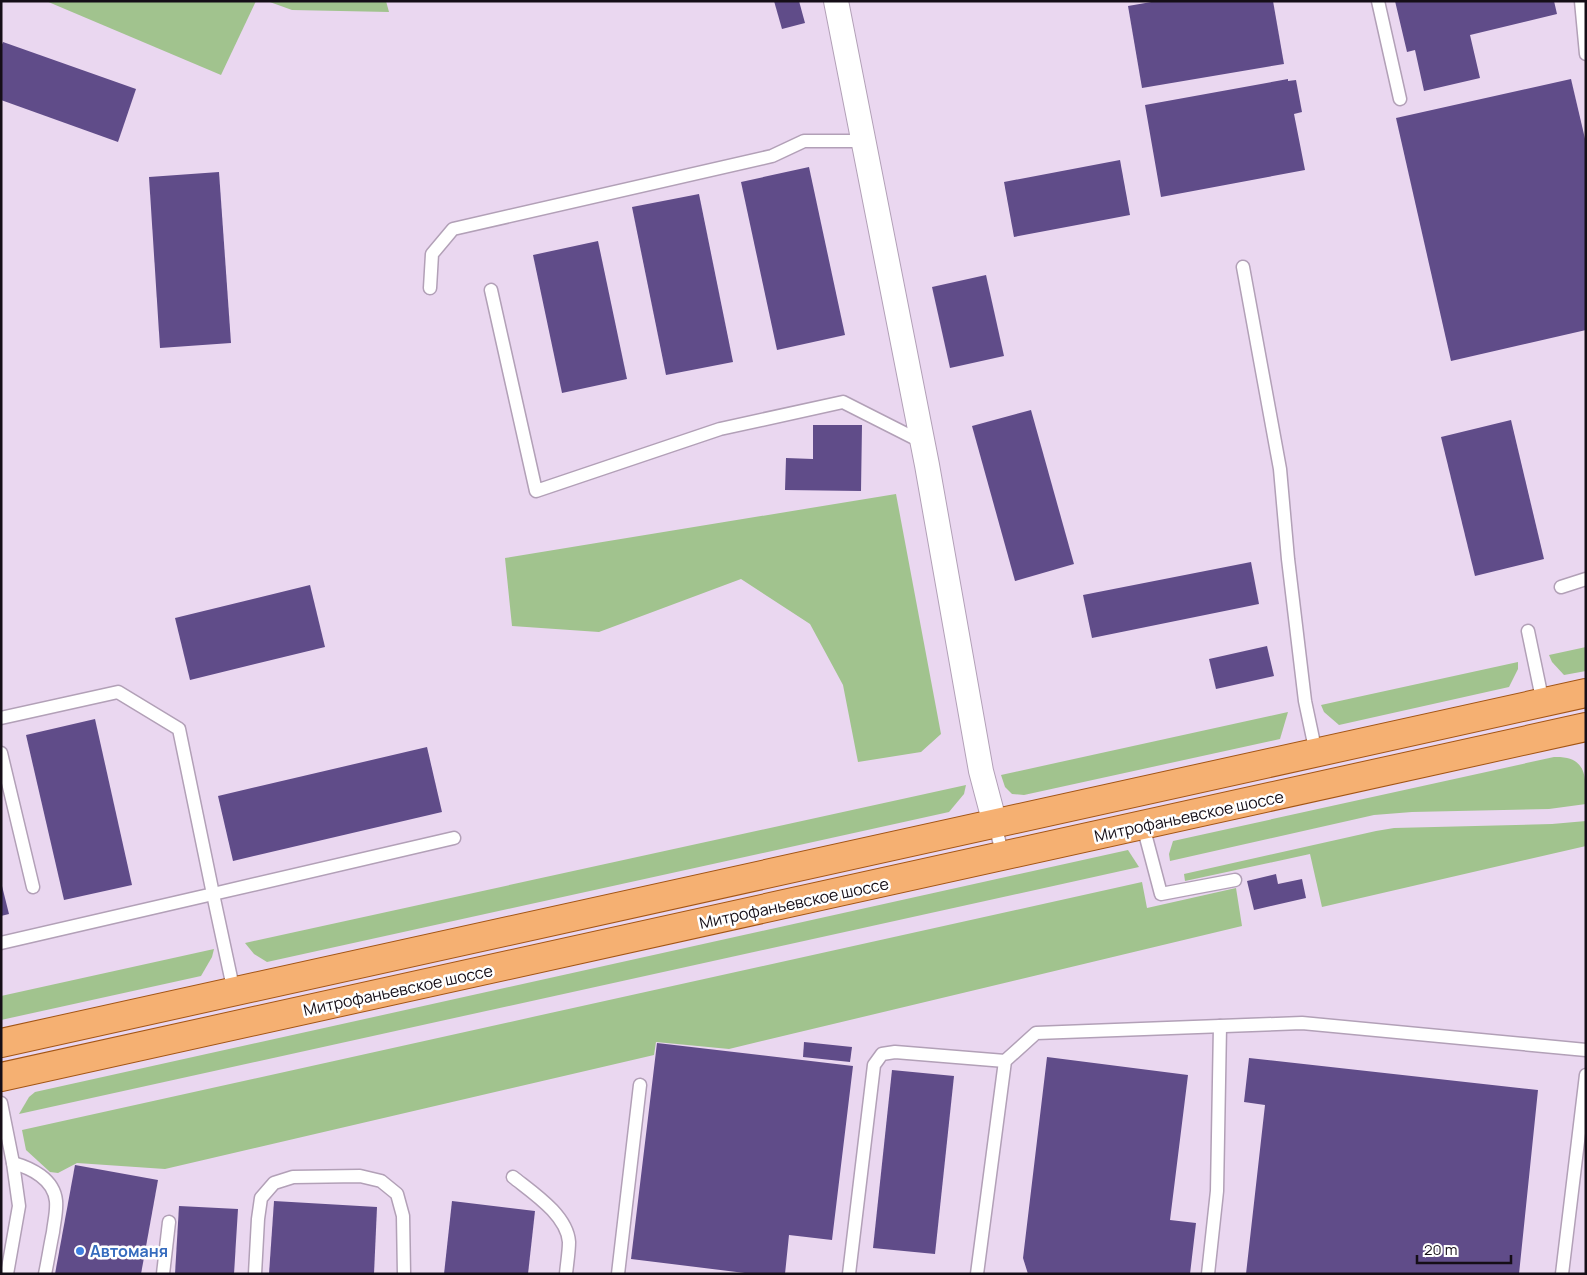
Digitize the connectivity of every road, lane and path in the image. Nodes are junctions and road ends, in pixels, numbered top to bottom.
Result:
1 (836, 1) edge
2 (1378, 1) edge
3 (1581, 1) edge
4 (1586, 54) edge
5 (1400, 99) dead end
6 (863, 141) junction
7 (1243, 267) dead end
8 (430, 288) dead end
9 (491, 290) dead end
10 (922, 442) junction
11 (1586, 579) edge
12 (1561, 587) dead end
13 (1528, 631) dead end
14 (1586, 693) edge
15 (1543, 703) junction
16 (1, 718) edge
17 (1586, 727) edge
18 (1, 753) edge
19 (1316, 753) junction
20 (995, 824) junction
21 (1144, 826) junction
22 (454, 838) dead end
23 (1003, 857) junction
24 (1234, 880) dead end
25 (33, 887) dead end
26 (213, 894) junction
27 (1, 943) edge
28 (234, 992) junction
29 (1220, 1026) junction
30 (1, 1043) edge
31 (1586, 1050) edge
32 (1005, 1061) junction
33 (1586, 1075) edge
34 (1, 1077) edge
35 (640, 1085) dead end
36 (1, 1103) edge
37 (13, 1163) junction
38 (513, 1177) dead end
39 (169, 1222) dead end
40 (7, 1274) edge
41 (45, 1274) edge
42 (163, 1274) edge
43 (254, 1274) edge
44 (404, 1274) edge
45 (566, 1274) edge
46 (618, 1274) edge
47 (849, 1274) edge
48 (977, 1274) edge
49 (1208, 1274) edge
50 (1562, 1274) edge

1 - 6 street
2 - 5 lane
3 - 4 lane
6 - 8 lane
6 - 10 street
7 - 19 lane
9 - 10 lane
10 - 20 street
11 - 12 lane
13 - 15 lane
14 - 15 main road, Митрофаньевское шоссе
15 - 19 main road, Митрофаньевское шоссе
16 - 26 lane
17 - 21 main road, Митрофаньевское шоссе
18 - 25 lane
19 - 20 main road, Митрофаньевское шоссе
20 - 23 lane
20 - 28 main road, Митрофаньевское шоссе
21 - 23 main road, Митрофаньевское шоссе
21 - 24 lane
22 - 26 lane
23 - 34 main road, Митрофаньевское шоссе
26 - 27 lane
26 - 28 lane
28 - 30 main road, Митрофаньевское шоссе
29 - 31 lane
29 - 32 lane
29 - 49 lane
32 - 47 lane
32 - 48 lane
33 - 50 lane
35 - 46 lane
36 - 37 lane
37 - 40 lane
37 - 41 lane
38 - 45 lane
39 - 42 lane
43 - 44 lane

